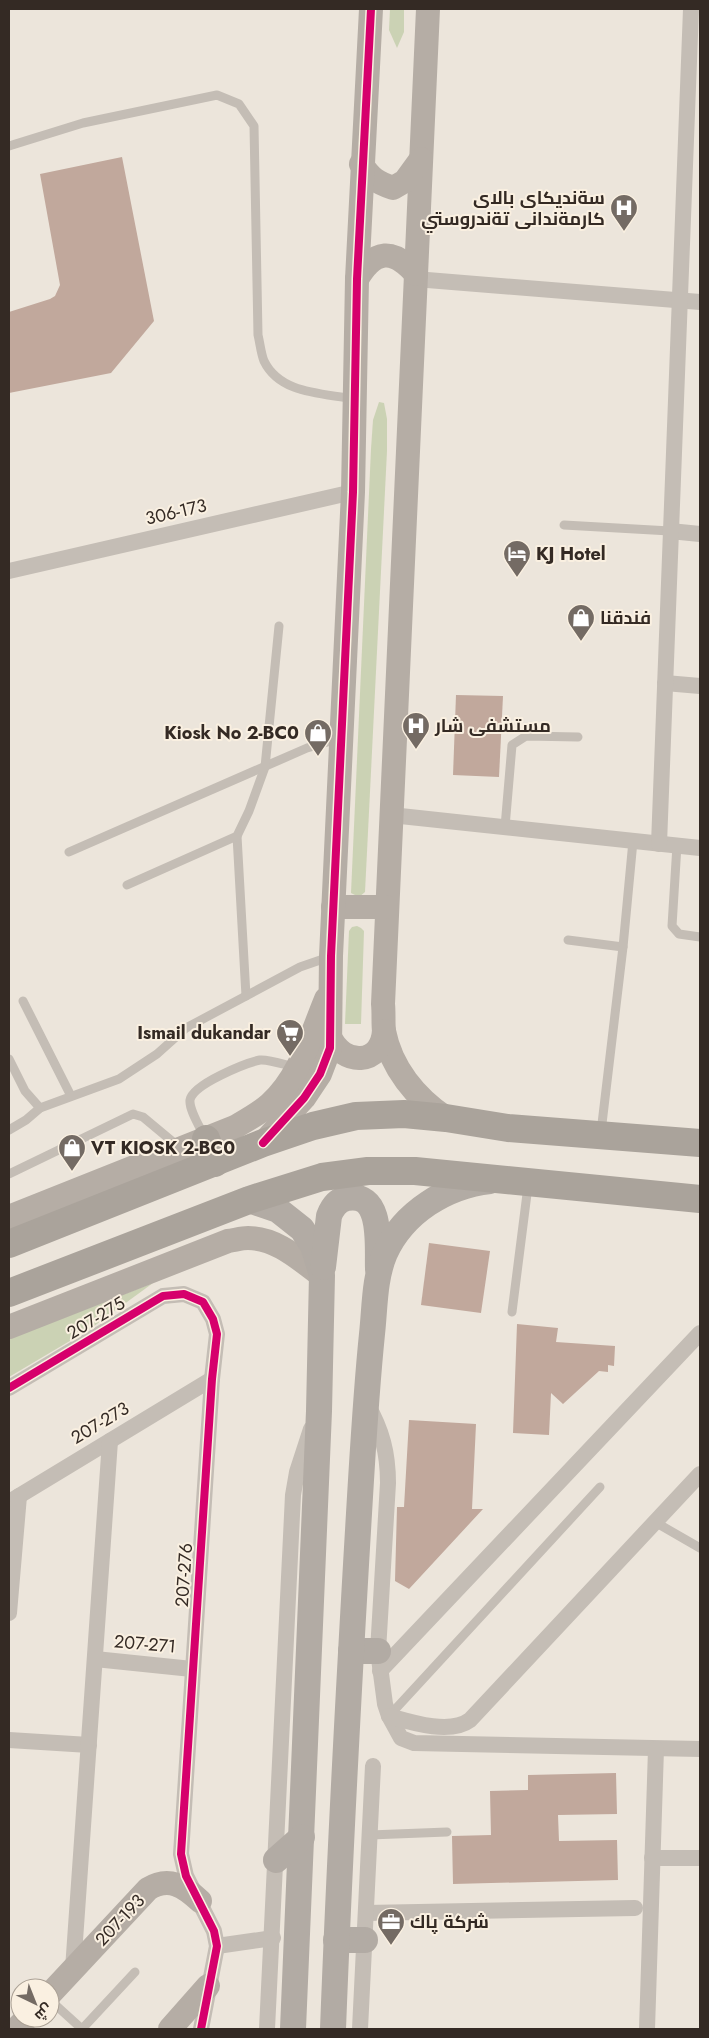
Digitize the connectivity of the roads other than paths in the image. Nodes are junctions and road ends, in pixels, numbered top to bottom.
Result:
1 (371, 9) edge
2 (428, 9) edge
3 (691, 9) edge
4 (695, 50) edge
5 (9, 146) edge
6 (421, 159) junction
7 (362, 164) junction
8 (416, 277) junction
9 (357, 279) junction
10 (679, 301) junction
11 (700, 302) edge
12 (356, 399) junction
13 (353, 492) junction
14 (564, 525) dead end
15 (670, 531) junction
16 (700, 534) edge
17 (9, 571) edge
18 (279, 626) dead end
19 (665, 682) junction
20 (700, 686) edge
21 (578, 736) dead end
22 (342, 738) junction
23 (265, 767) junction
24 (391, 815) junction
25 (505, 827) junction
26 (237, 836) junction
27 (633, 841) junction
28 (659, 844) junction
29 (677, 846) junction
30 (700, 848) edge
31 (70, 852) dead end
32 (127, 885) dead end
33 (386, 907) junction
34 (334, 908) junction
35 (700, 937) edge
36 (568, 940) dead end
37 (623, 947) junction
38 (331, 956) junction
39 (330, 989) junction
40 (246, 996) junction
41 (23, 1001) dead end
42 (384, 1032) junction
43 (330, 1037) junction
44 (9, 1059) edge
45 (298, 1068) junction
46 (71, 1096) junction
47 (40, 1108) junction
48 (446, 1118) junction
49 (9, 1130) edge
50 (601, 1135) junction
51 (263, 1143) junction
52 (700, 1143) edge
53 (201, 1150) junction
54 (9, 1174) edge
55 (499, 1180) junction
56 (529, 1183) junction
57 (700, 1199) edge
58 (249, 1200) junction
59 (9, 1218) edge
60 (9, 1244) edge
61 (378, 1272) junction
62 (322, 1276) junction
63 (9, 1293) edge
64 (204, 1302) joint
65 (512, 1312) dead end
66 (9, 1327) edge
67 (700, 1333) edge
68 (212, 1379) junction
69 (9, 1388) edge
70 (366, 1402) junction
71 (319, 1411) junction
72 (110, 1440) junction
73 (700, 1474) edge
74 (600, 1487) dead end
75 (14, 1499) edge
76 (655, 1522) junction
77 (700, 1548) edge
78 (9, 1607) edge
79 (9, 1613) edge
80 (351, 1651) junction
81 (95, 1659) junction
82 (379, 1661) junction
83 (192, 1669) junction
84 (388, 1716) junction
85 (9, 1740) edge
86 (89, 1745) junction
87 (656, 1749) junction
88 (700, 1749) edge
89 (373, 1766) dead end
90 (447, 1832) dead end
91 (370, 1835) junction
92 (302, 1837) junction
93 (652, 1858) junction
94 (700, 1858) edge
95 (276, 1860) junction
96 (200, 1901) junction
97 (635, 1908) dead end
98 (366, 1913) junction
99 (272, 1938) junction
100 (336, 1940) junction
101 (365, 1940) junction
102 (217, 1946) junction
103 (73, 1969) junction
104 (135, 1972) dead end
105 (60, 1983) edge
106 (208, 1986) junction
107 (60, 2009) edge
108 (82, 2029) edge
109 (170, 2029) edge
110 (201, 2029) edge
111 (267, 2029) edge
112 (293, 2029) edge
113 (332, 2029) edge
114 (360, 2029) edge
115 (647, 2029) edge

1 - 7 street
2 - 6 street
3 - 4 street
4 - 10 street
5 - 12 lane
6 - 7 street
6 - 8 street
7 - 9 street
8 - 9 street
8 - 10 street
8 - 24 street
9 - 12 street
10 - 11 street
10 - 15 street
12 - 13 street
13 - 17 street, 306-173
13 - 22 street
14 - 15 lane
15 - 16 street
15 - 19 street
18 - 23 lane
19 - 20 street
19 - 28 street
21 - 25 lane
22 - 23 lane
22 - 34 street
23 - 26 lane
23 - 31 lane
24 - 25 street
24 - 33 street
25 - 27 street
26 - 32 lane
26 - 40 lane
27 - 28 street
27 - 37 lane
28 - 29 street
29 - 30 street
29 - 35 lane
33 - 34 street
33 - 42 street
34 - 38 street
36 - 37 lane
37 - 50 lane
38 - 39 street
38 - 40 lane
39 - 43 street
39 - 45 street
40 - 46 lane
41 - 46 lane
42 - 43 street
42 - 48 street
43 - 51 street
44 - 47 lane
45 - 53 street
45 - 53 lane
46 - 47 lane
47 - 49 lane
48 - 50 highway
48 - 51 highway
50 - 52 highway
51 - 53 highway
53 - 54 lane
53 - 59 street
53 - 60 highway
55 - 56 highway
55 - 58 highway
55 - 61 main road
56 - 57 highway
56 - 65 lane
58 - 62 main road
58 - 63 highway
61 - 62 main road
61 - 70 main road
62 - 66 street
62 - 71 main road
64 - 68 street, 207-276
64 - 69 street, 207-275
67 - 82 street
68 - 72 street, 207-273
68 - 83 street, 207-276
70 - 80 main road
70 - 82 street
71 - 92 main road
71 - 95 street
72 - 75 street, 207-273
72 - 81 street
73 - 76 street
74 - 84 lane
75 - 78 street
76 - 77 lane
76 - 84 street
78 - 79 street
80 - 82 main road
80 - 100 main road
81 - 83 street, 207-271
81 - 86 street
82 - 84 street
83 - 96 street, 207-276
84 - 87 street
85 - 86 street
86 - 103 street
87 - 88 street
87 - 93 street
89 - 91 street
90 - 91 lane
91 - 98 street
92 - 95 main road
92 - 112 main road
93 - 94 street
93 - 115 street
95 - 99 street
96 - 102 street
96 - 103 street, 207-193
97 - 98 street
98 - 101 street
99 - 102 street
99 - 111 street
100 - 101 main road
100 - 113 main road
101 - 114 street
102 - 106 street
103 - 105 street, 207-193
104 - 108 lane
106 - 109 street
106 - 110 street
107 - 108 lane

